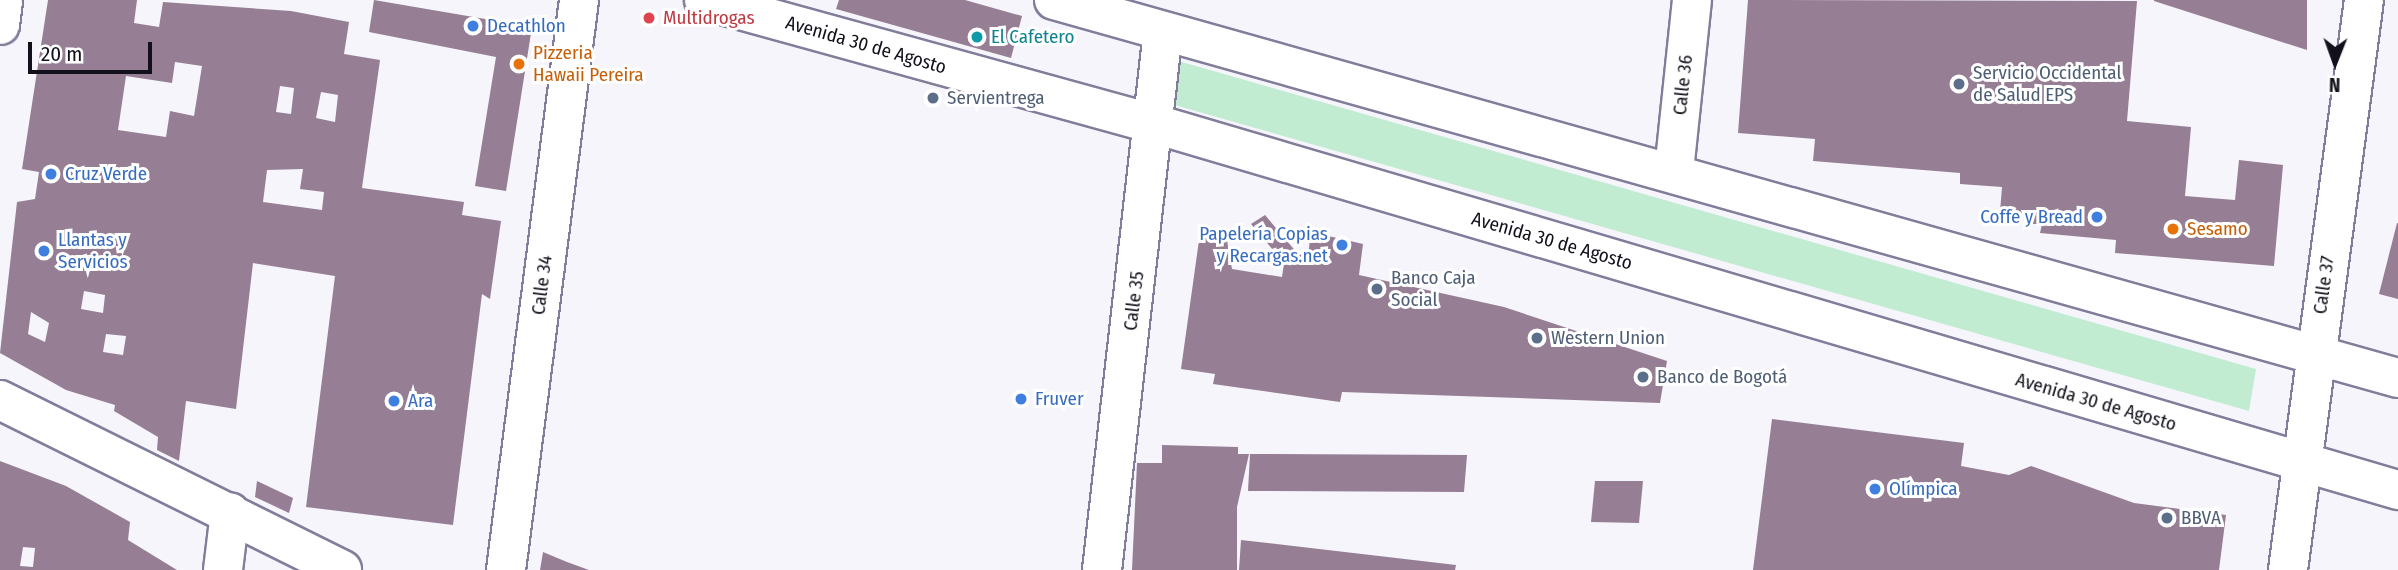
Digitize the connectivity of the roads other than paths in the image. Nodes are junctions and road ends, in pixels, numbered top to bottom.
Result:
1 (3, 0) edge
2 (579, 0) edge
3 (704, 0) edge
4 (1055, 0) edge
5 (1692, 0) edge
6 (2364, 0) edge
7 (0, 25) edge
8 (1163, 32) junction
9 (1155, 124) junction
10 (1674, 170) junction
11 (2314, 354) junction
12 (2398, 378) edge
13 (0, 400) edge
14 (2302, 463) junction
15 (2398, 490) edge
16 (230, 512) junction
17 (223, 570) edge
18 (342, 570) edge
19 (506, 570) edge
20 (1102, 570) edge
21 (2288, 570) edge

1 - 7 main road
2 - 19 main road, Calle 34
3 - 9 main road, Avenida 30 de Agosto
4 - 8 main road
5 - 10 main road, Calle 36
6 - 11 main road, Calle 37
8 - 9 main road, Calle 35
8 - 10 main road
9 - 14 main road, Avenida 30 de Agosto
9 - 20 main road, Calle 35
10 - 11 main road
11 - 12 main road
11 - 14 main road, Calle 37
13 - 16 main road
14 - 15 main road, Avenida 30 de Agosto
14 - 21 main road, Calle 37
16 - 17 main road
16 - 18 main road

